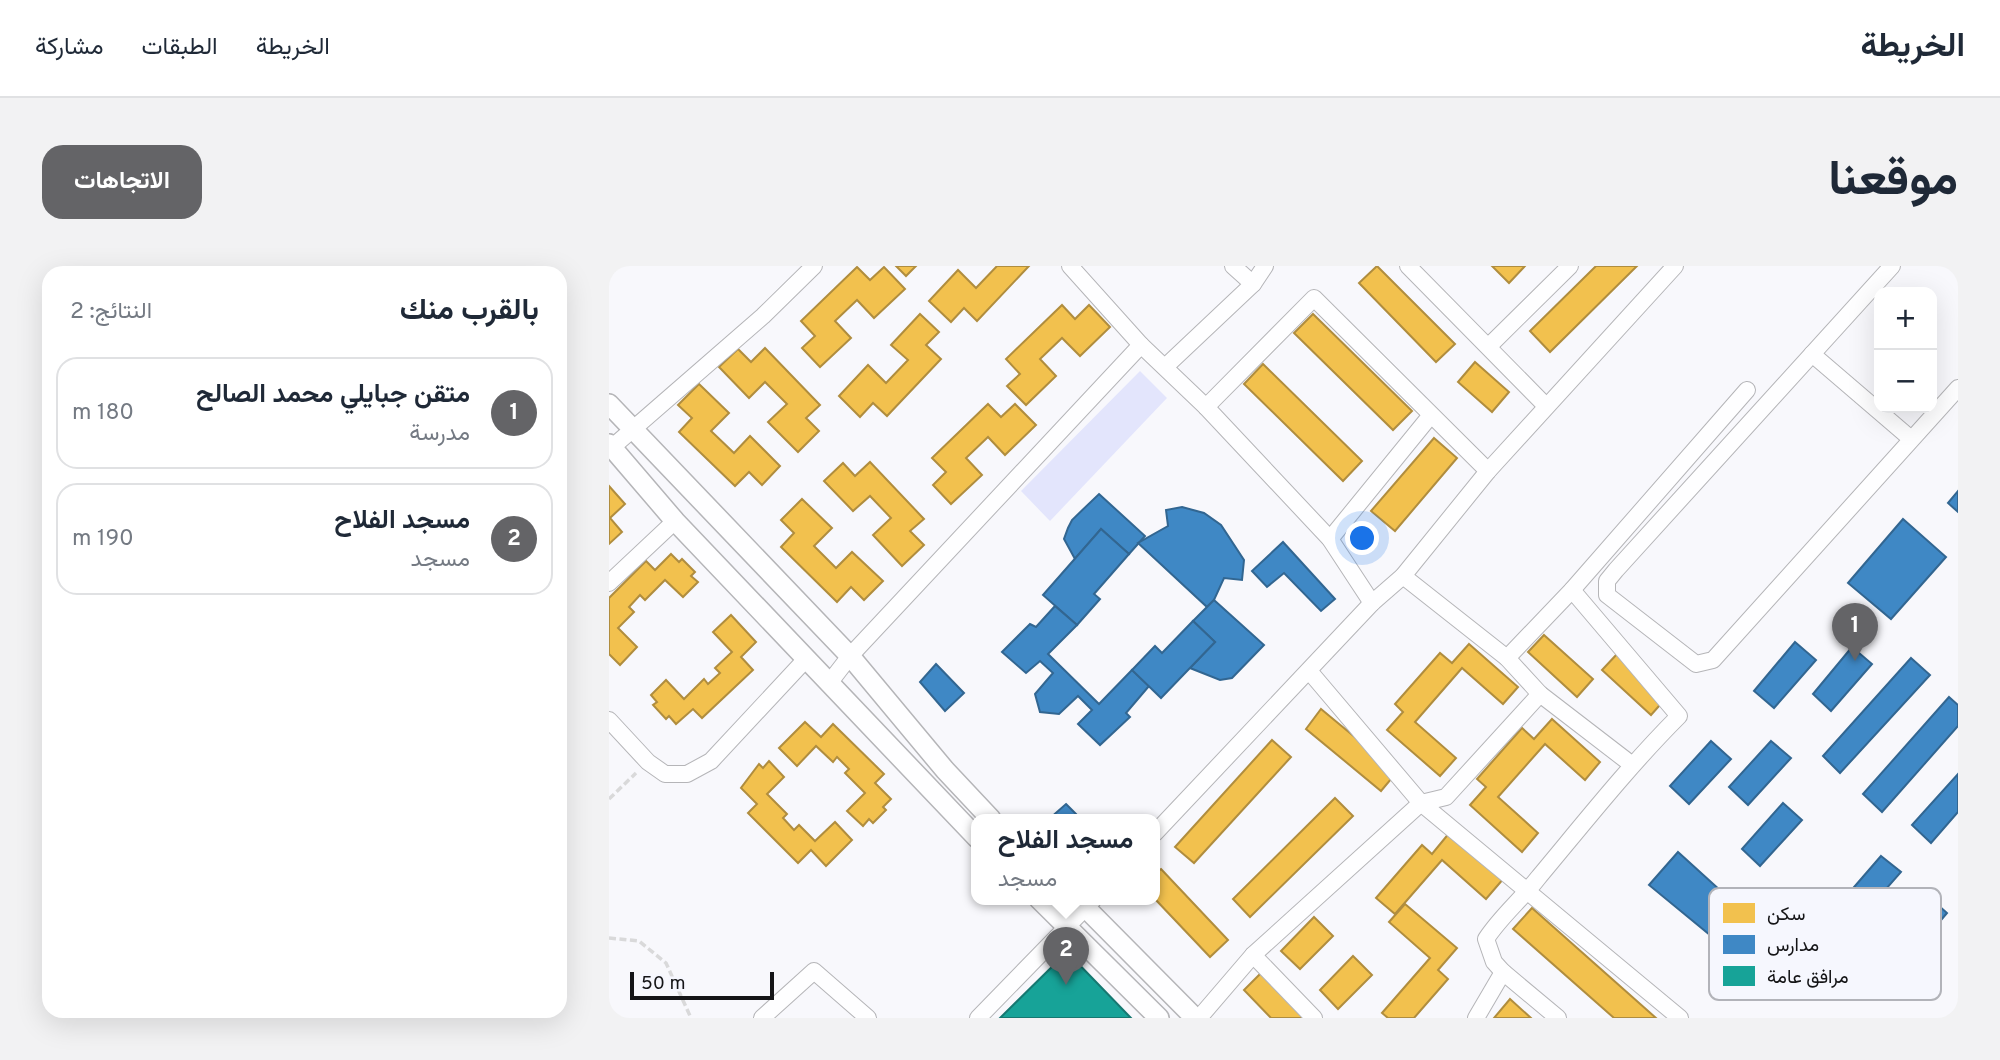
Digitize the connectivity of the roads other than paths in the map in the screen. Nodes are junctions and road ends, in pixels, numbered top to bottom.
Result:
1 (814, 266) edge
2 (1070, 266) edge
3 (1233, 266) edge
4 (1265, 266) edge
5 (1408, 266) edge
6 (1570, 266) edge
7 (1675, 266) edge
8 (1892, 266) edge
9 (1253, 284) junction
10 (1141, 345) junction
11 (1489, 346) junction
12 (1812, 354) junction
13 (1164, 367) junction
14 (1958, 388) edge
15 (1747, 390) dead end
16 (609, 404) edge
17 (1546, 406) junction
18 (1206, 407) junction
19 (1430, 415) junction
20 (633, 429) junction
21 (1910, 438) junction
22 (610, 447) edge
23 (1488, 471) junction
24 (675, 521) junction
25 (1330, 539) junction
26 (1403, 576) junction
27 (609, 583) edge
28 (1571, 590) junction
29 (1373, 603) junction
30 (850, 656) junction
31 (1507, 658) junction
32 (806, 659) junction
33 (1310, 672) junction
34 (830, 682) junction
35 (1540, 694) junction
36 (609, 720) edge
37 (1631, 764) junction
38 (1421, 803) junction
39 (975, 814) edge
40 (971, 815) edge
41 (1160, 827) edge
42 (1529, 890) junction
43 (1045, 905) edge
44 (1084, 905) edge
45 (1089, 905) edge
46 (1068, 928) junction
47 (1253, 955) junction
48 (1503, 972) junction
49 (762, 1018) edge
50 (868, 1018) edge
51 (978, 1018) edge
52 (1159, 1018) edge
53 (1197, 1018) edge
54 (1314, 1018) edge
55 (1475, 1018) edge
56 (1558, 1018) edge
57 (1680, 1018) edge

1 - 20 street
2 - 10 street
3 - 9 street
4 - 9 street
5 - 11 street
6 - 11 street
7 - 17 street
8 - 12 street
9 - 13 street
10 - 13 street
10 - 30 street
11 - 17 street
12 - 21 street
12 - 21 street
13 - 18 street
14 - 21 street
15 - 28 street
16 - 20 street
17 - 23 street
18 - 19 street
18 - 25 street
19 - 23 street
19 - 25 street
20 - 22 street
20 - 30 street
22 - 24 street
23 - 26 street
24 - 27 street
24 - 32 street
25 - 29 street
26 - 29 street
26 - 31 street
28 - 31 street
28 - 37 street
29 - 33 street
30 - 34 street
30 - 39 street
31 - 35 street
32 - 34 street
32 - 36 street
33 - 38 street
33 - 41 street
34 - 40 street
35 - 37 street
35 - 38 street
37 - 42 street
38 - 42 street
38 - 47 street
42 - 48 street
42 - 57 street
43 - 46 street
44 - 46 street
45 - 53 street
46 - 51 street
46 - 52 street
47 - 53 street
47 - 54 street
48 - 55 street
48 - 56 street
49 - 50 street

